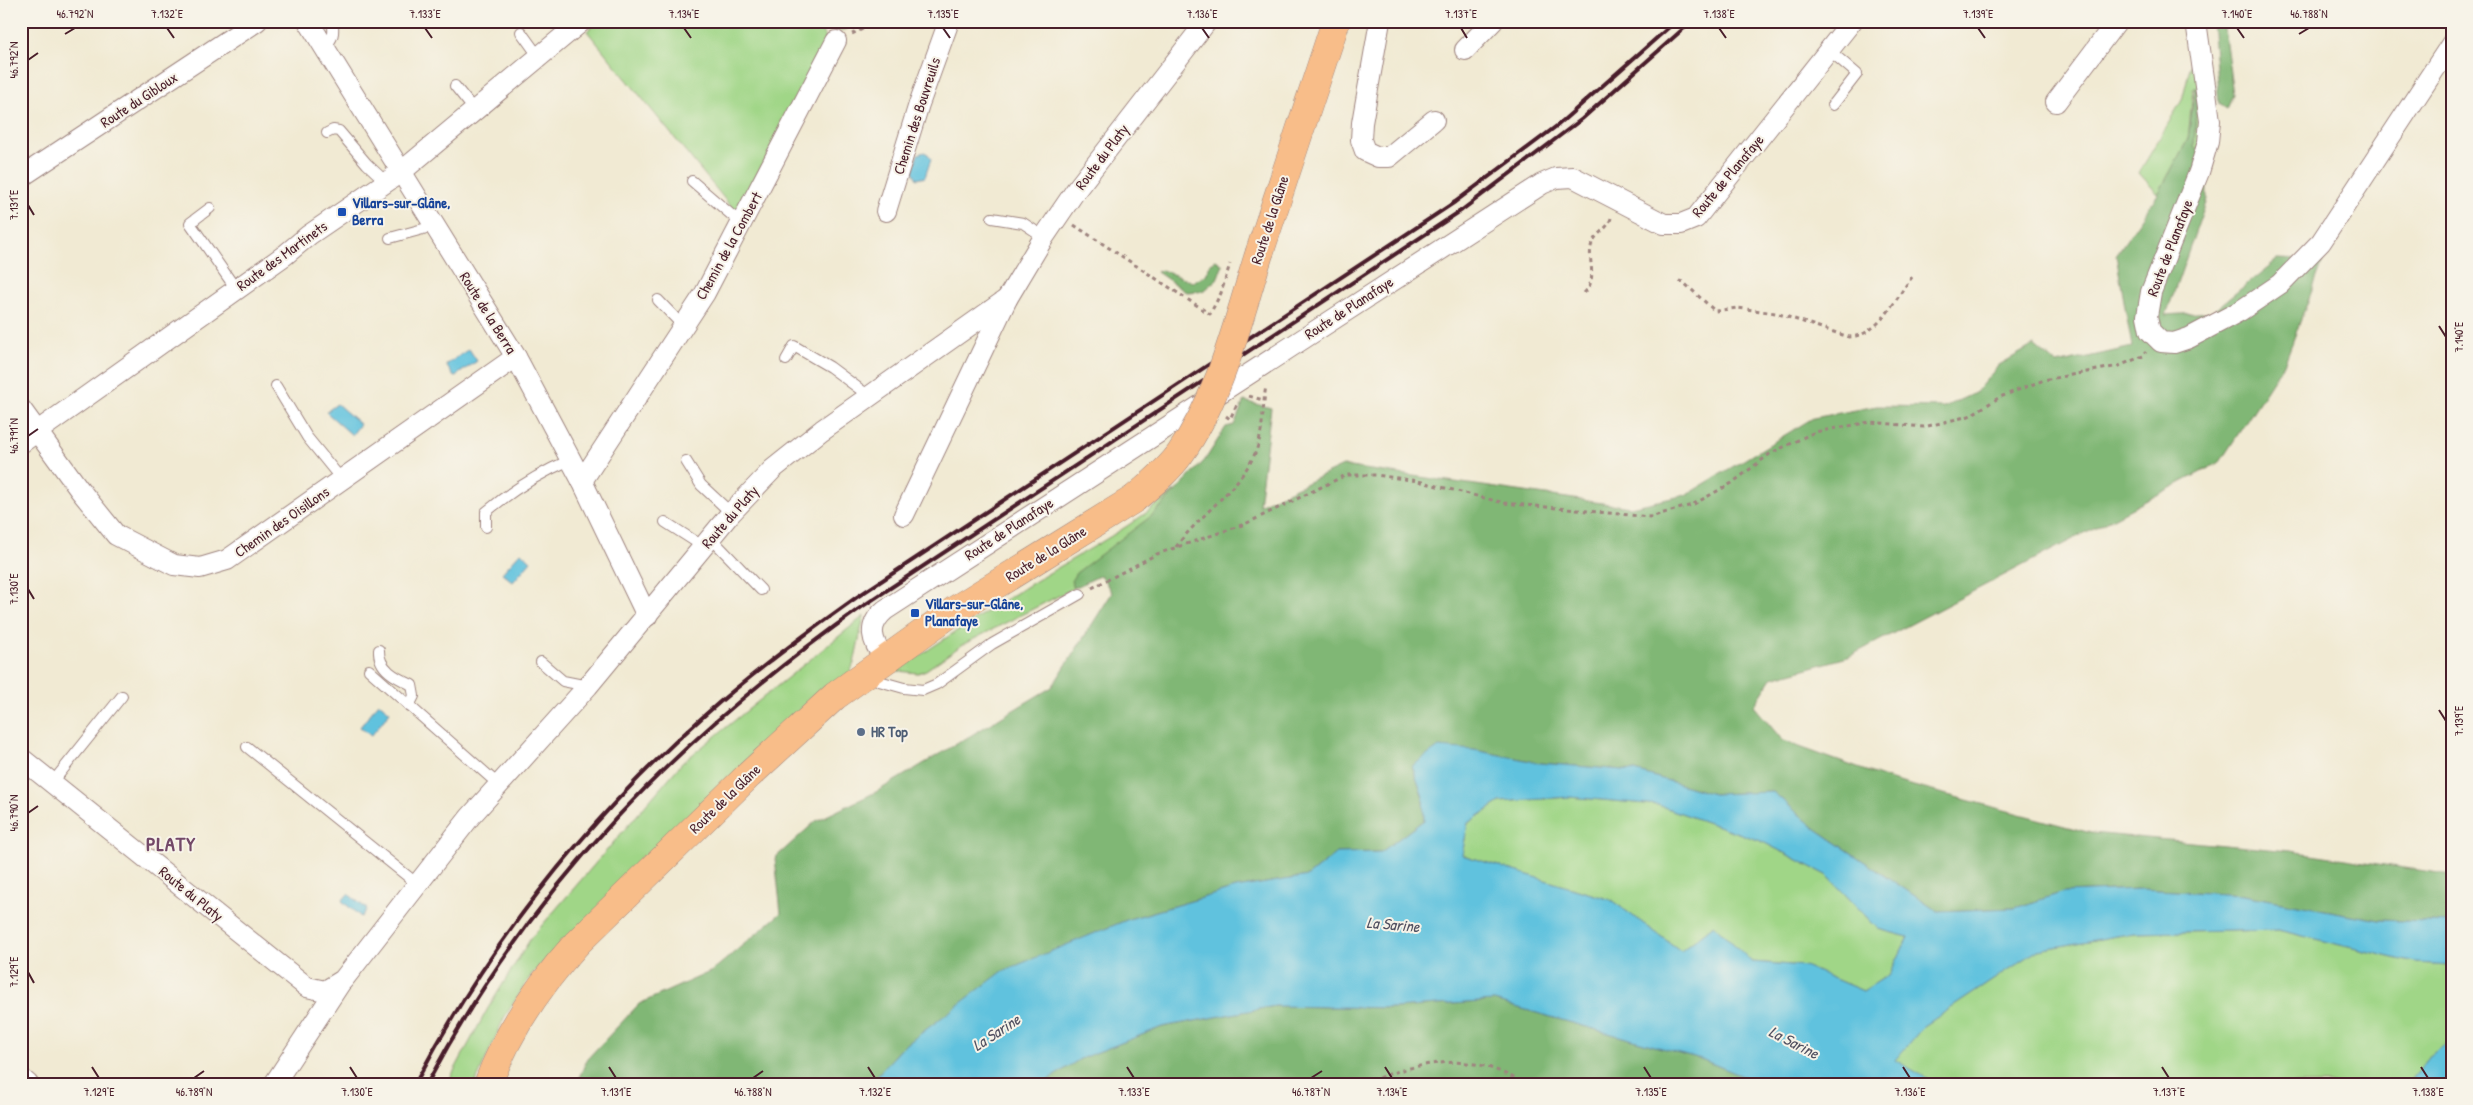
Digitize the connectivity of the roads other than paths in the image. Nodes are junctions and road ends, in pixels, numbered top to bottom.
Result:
1 (257, 21) edge
2 (308, 21) edge
3 (332, 21) edge
4 (582, 21) edge
5 (949, 21) edge
6 (1207, 21) edge
7 (1336, 21) edge
8 (1380, 21) edge
9 (1493, 21) edge
10 (1852, 21) edge
11 (2117, 21) edge
12 (2196, 21) edge
13 (521, 32) dead end
14 (836, 41) road end
15 (2452, 44) edge
16 (324, 48) junction
17 (1465, 50) dead end
18 (1829, 50) junction
19 (539, 57) junction
20 (456, 86) dead end
21 (2056, 102) dead end
22 (1833, 105) dead end
23 (475, 111) junction
24 (1434, 120) dead end
25 (327, 133) dead end
26 (21, 177) edge
27 (394, 177) junction
28 (692, 181) dead end
29 (210, 208) dead end
30 (886, 211) dead end
31 (992, 218) dead end
32 (742, 224) junction
33 (434, 226) junction
34 (1044, 237) junction
35 (390, 238) dead end
36 (236, 289) junction
37 (1007, 299) junction
38 (658, 300) dead end
39 (683, 326) junction
40 (516, 357) junction
41 (786, 360) dead end
42 (276, 386) dead end
43 (869, 396) junction
44 (21, 409) edge
45 (37, 431) junction
46 (21, 443) edge
47 (570, 460) junction
48 (686, 461) dead end
49 (342, 480) junction
50 (582, 481) junction
51 (731, 513) junction
52 (904, 515) dead end
53 (665, 522) dead end
54 (486, 527) dead end
55 (707, 542) junction
56 (761, 590) dead end
57 (1080, 594) road end
58 (647, 616) junction
59 (378, 650) dead end
60 (541, 662) dead end
61 (369, 670) dead end
62 (882, 670) junction
63 (588, 686) junction
64 (122, 696) dead end
65 (409, 706) junction
66 (246, 747) dead end
67 (21, 758) edge
68 (52, 783) junction
69 (499, 785) junction
70 (416, 883) junction
71 (342, 980) junction
72 (21, 1078) edge
73 (28, 1084) edge
74 (274, 1084) edge
75 (488, 1084) edge

1 - 26 street, Route du Gibloux
2 - 16 street, Route de la Berra
3 - 16 lane
4 - 19 street, Route des Martinets
5 - 30 street, Chemin des Bouvreuils
6 - 34 street, Route du Platy
7 - 62 main road, Route de la Glâne, bridge
8 - 24 street
9 - 17 street
10 - 18 street, Route de Planafaye
11 - 21 street
12 - 15 street, Route de Planafaye
13 - 19 lane
14 - 32 street, Chemin de la Combert
16 - 27 street, Route de la Berra
18 - 22 lane
18 - 62 street, Route de Planafaye
19 - 23 street, Route des Martinets
20 - 23 lane
23 - 27 street, Route des Martinets
25 - 27 lane
27 - 33 street, Route de la Berra
27 - 36 street, Route des Martinets
28 - 32 lane
29 - 36 lane
31 - 34 lane
32 - 39 street, Chemin de la Combert
33 - 35 lane
33 - 40 street, Route de la Berra
34 - 37 street, Route du Platy
36 - 45 street, Route des Martinets
37 - 43 street, Route du Platy
37 - 52 street, Route du Platy
38 - 39 lane
39 - 50 street, Chemin de la Combert
40 - 47 street, Route de la Berra
40 - 49 street, Chemin des Oisillons
41 - 43 lane
42 - 49 lane
43 - 51 street, Route du Platy
44 - 45 street
45 - 46 street, Route des Martinets
45 - 49 street, Chemin des Oisillons
47 - 50 street, Route de la Berra
47 - 54 lane
48 - 51 lane
50 - 58 street, Route de la Berra
51 - 55 street, Route du Platy
53 - 55 lane
55 - 56 lane
55 - 58 street, Route du Platy
57 - 62 lane
58 - 63 street, Route du Platy
59 - 65 lane
60 - 63 lane
61 - 65 lane
62 - 75 main road, Route de la Glâne
63 - 69 street, Route du Platy
64 - 68 lane
65 - 69 lane
66 - 70 lane
67 - 68 street, Route du Platy
68 - 71 street, Route du Platy
69 - 70 street, Route du Platy
70 - 71 street, Route du Platy
71 - 74 street, Route du Platy
72 - 73 street

